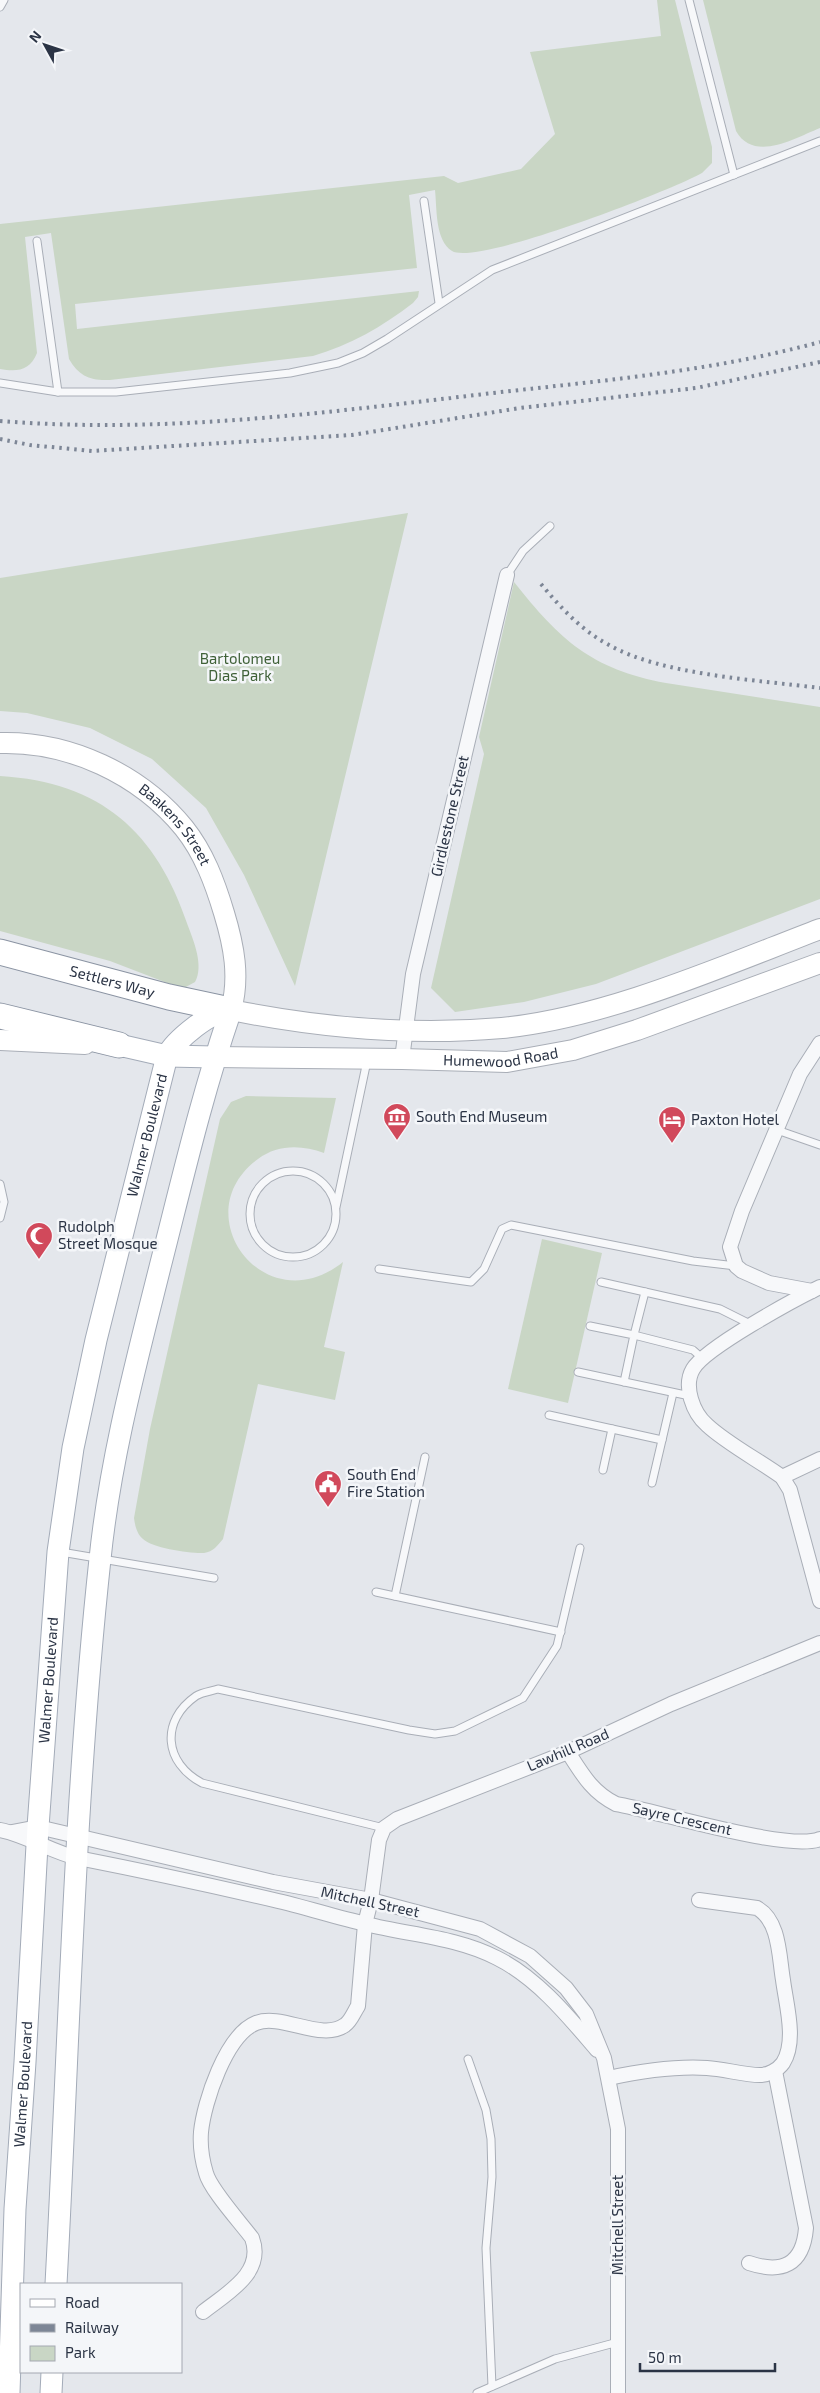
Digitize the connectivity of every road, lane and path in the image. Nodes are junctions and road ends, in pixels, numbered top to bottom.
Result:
1 (4, 0) edge
2 (689, 0) edge
3 (0, 7) edge
4 (820, 141) edge
5 (734, 175) junction
6 (424, 201) dead end
7 (37, 242) dead end
8 (439, 303) junction
9 (0, 382) edge
10 (58, 392) junction
11 (550, 526) dead end
12 (507, 574) joint
13 (0, 743) edge
14 (820, 929) edge
15 (0, 952) edge
16 (820, 963) edge
17 (228, 1010) junction
18 (0, 1016) edge
19 (405, 1032) junction
20 (0, 1040) edge
21 (820, 1043) edge
22 (119, 1045) junction
23 (167, 1056) junction
24 (215, 1057) junction
25 (367, 1058) junction
26 (402, 1059) junction
27 (777, 1130) junction
28 (820, 1145) edge
29 (0, 1184) edge
30 (336, 1207) junction
31 (0, 1218) edge
32 (736, 1266) junction
33 (378, 1269) dead end
34 (601, 1282) dead end
35 (816, 1289) edge
36 (645, 1292) junction
37 (753, 1325) junction
38 (590, 1326) dead end
39 (634, 1336) junction
40 (702, 1358) junction
41 (578, 1372) dead end
42 (624, 1382) junction
43 (689, 1390) junction
44 (673, 1393) junction
45 (549, 1415) dead end
46 (612, 1429) junction
47 (662, 1440) junction
48 (425, 1457) dead end
49 (820, 1459) edge
50 (603, 1470) dead end
51 (782, 1477) junction
52 (652, 1483) dead end
53 (580, 1548) dead end
54 (58, 1552) junction
55 (100, 1557) junction
56 (214, 1578) dead end
57 (376, 1592) dead end
58 (395, 1596) junction
59 (820, 1601) edge
60 (560, 1632) junction
61 (820, 1643) edge
62 (568, 1752) junction
63 (384, 1828) junction
64 (6, 1831) edge
65 (37, 1836) junction
66 (78, 1836) junction
67 (819, 1842) edge
68 (76, 1858) junction
69 (371, 1900) junction
70 (699, 1900) dead end
71 (366, 1924) junction
72 (604, 2058) junction
73 (468, 2059) dead end
74 (775, 2071) junction
75 (609, 2078) junction
76 (749, 2263) dead end
77 (56, 2283) edge
78 (203, 2312) dead end
79 (618, 2342) junction
80 (52, 2373) edge
81 (492, 2386) junction
82 (9, 2393) edge
83 (51, 2393) edge
84 (477, 2393) edge
85 (618, 2393) edge

1 - 3 lane
2 - 5 lane
4 - 5 lane
5 - 8 lane
6 - 8 lane
7 - 10 lane
8 - 10 lane
9 - 10 lane
11 - 12 lane
12 - 19 street, Girdlestone Street
13 - 17 main road, Baakens Street
14 - 19 main road, Humewood Road
15 - 17 highway, Settlers Way
16 - 26 main road, Humewood Road
17 - 19 main road, Humewood Road
17 - 23 main road, Walmer Boulevard
17 - 24 main road
18 - 22 highway
19 - 26 street, Girdlestone Street
20 - 22 main road
21 - 27 street
22 - 23 main road, Humewood Road
23 - 24 main road, Humewood Road
23 - 54 main road, Walmer Boulevard
24 - 25 main road, Humewood Road
24 - 55 main road
25 - 26 main road, Humewood Road
25 - 30 lane
27 - 28 lane
27 - 32 street
29 - 31 lane
30 - 30 lane
32 - 33 lane
32 - 35 street
34 - 36 lane
35 - 37 street
36 - 37 lane
36 - 39 lane
37 - 40 street
38 - 39 lane
39 - 40 lane
39 - 42 lane
40 - 43 street
41 - 42 lane
42 - 44 lane
43 - 44 lane
43 - 51 street
44 - 47 lane
45 - 46 lane
46 - 47 lane
46 - 50 lane
47 - 52 lane
48 - 58 lane
49 - 51 street
51 - 59 street
53 - 60 lane
54 - 55 lane
54 - 65 main road, Walmer Boulevard
55 - 56 lane
55 - 66 main road
57 - 58 lane
58 - 60 lane
60 - 63 lane
61 - 62 street, Lawhill Road
62 - 63 street, Lawhill Road
62 - 67 street, Sayre Crescent
63 - 69 street
64 - 65 street
65 - 66 street, Mitchell Street
65 - 68 street, Mitchell Street
65 - 82 main road, Walmer Boulevard
66 - 68 main road
66 - 69 street, Mitchell Street
68 - 71 street, Mitchell Street
68 - 77 main road
69 - 71 street
69 - 72 street, Mitchell Street
70 - 74 street
71 - 72 street, Mitchell Street
71 - 78 street
72 - 75 street, Mitchell Street
73 - 81 lane
74 - 75 street
74 - 76 street
75 - 79 street, Mitchell Street
79 - 81 lane
79 - 85 street, Mitchell Street
80 - 83 main road
81 - 84 lane

